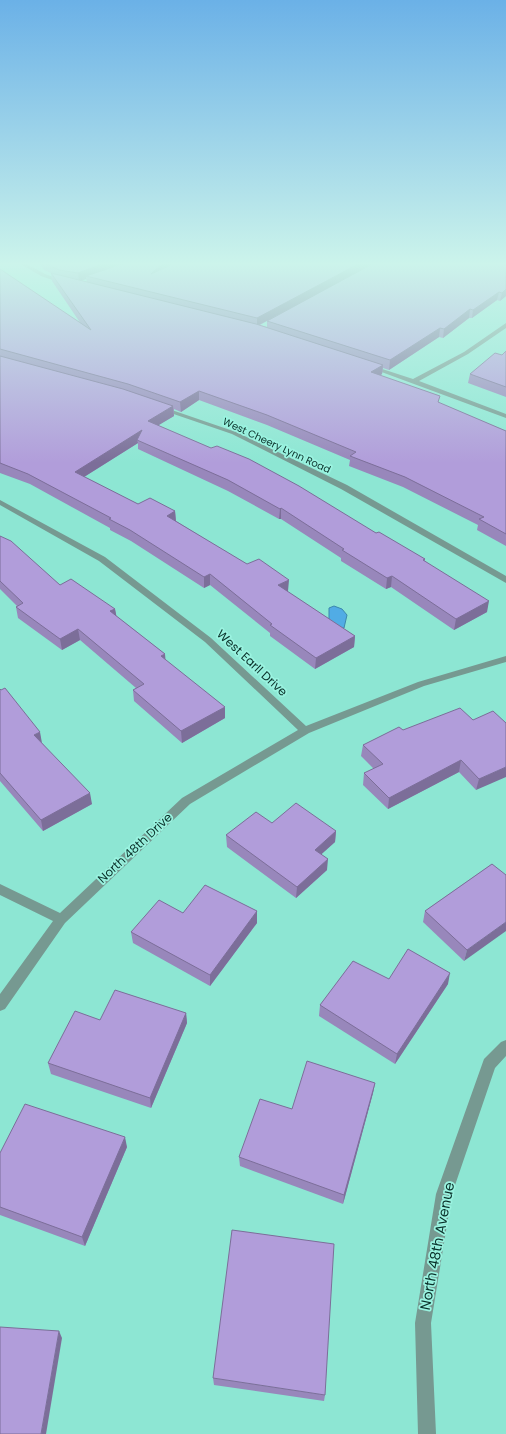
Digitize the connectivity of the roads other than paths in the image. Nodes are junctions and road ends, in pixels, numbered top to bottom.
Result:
1 (500, 329) edge
2 (362, 364) edge
3 (414, 381) junction
4 (155, 406) edge
5 (506, 416) edge
6 (0, 502) edge
7 (506, 580) edge
8 (506, 659) edge
9 (305, 730) junction
10 (0, 889) edge
11 (61, 919) junction
12 (0, 1005) edge
13 (506, 1046) edge
14 (427, 1434) edge

1 - 3 street
2 - 3 street
3 - 5 street
4 - 7 street, West Cheery Lynn Road
6 - 9 street, West Earll Drive
8 - 9 street
9 - 11 street, North 48th Drive
10 - 11 street
11 - 12 street, North 48th Drive
13 - 14 street, North 48th Avenue

